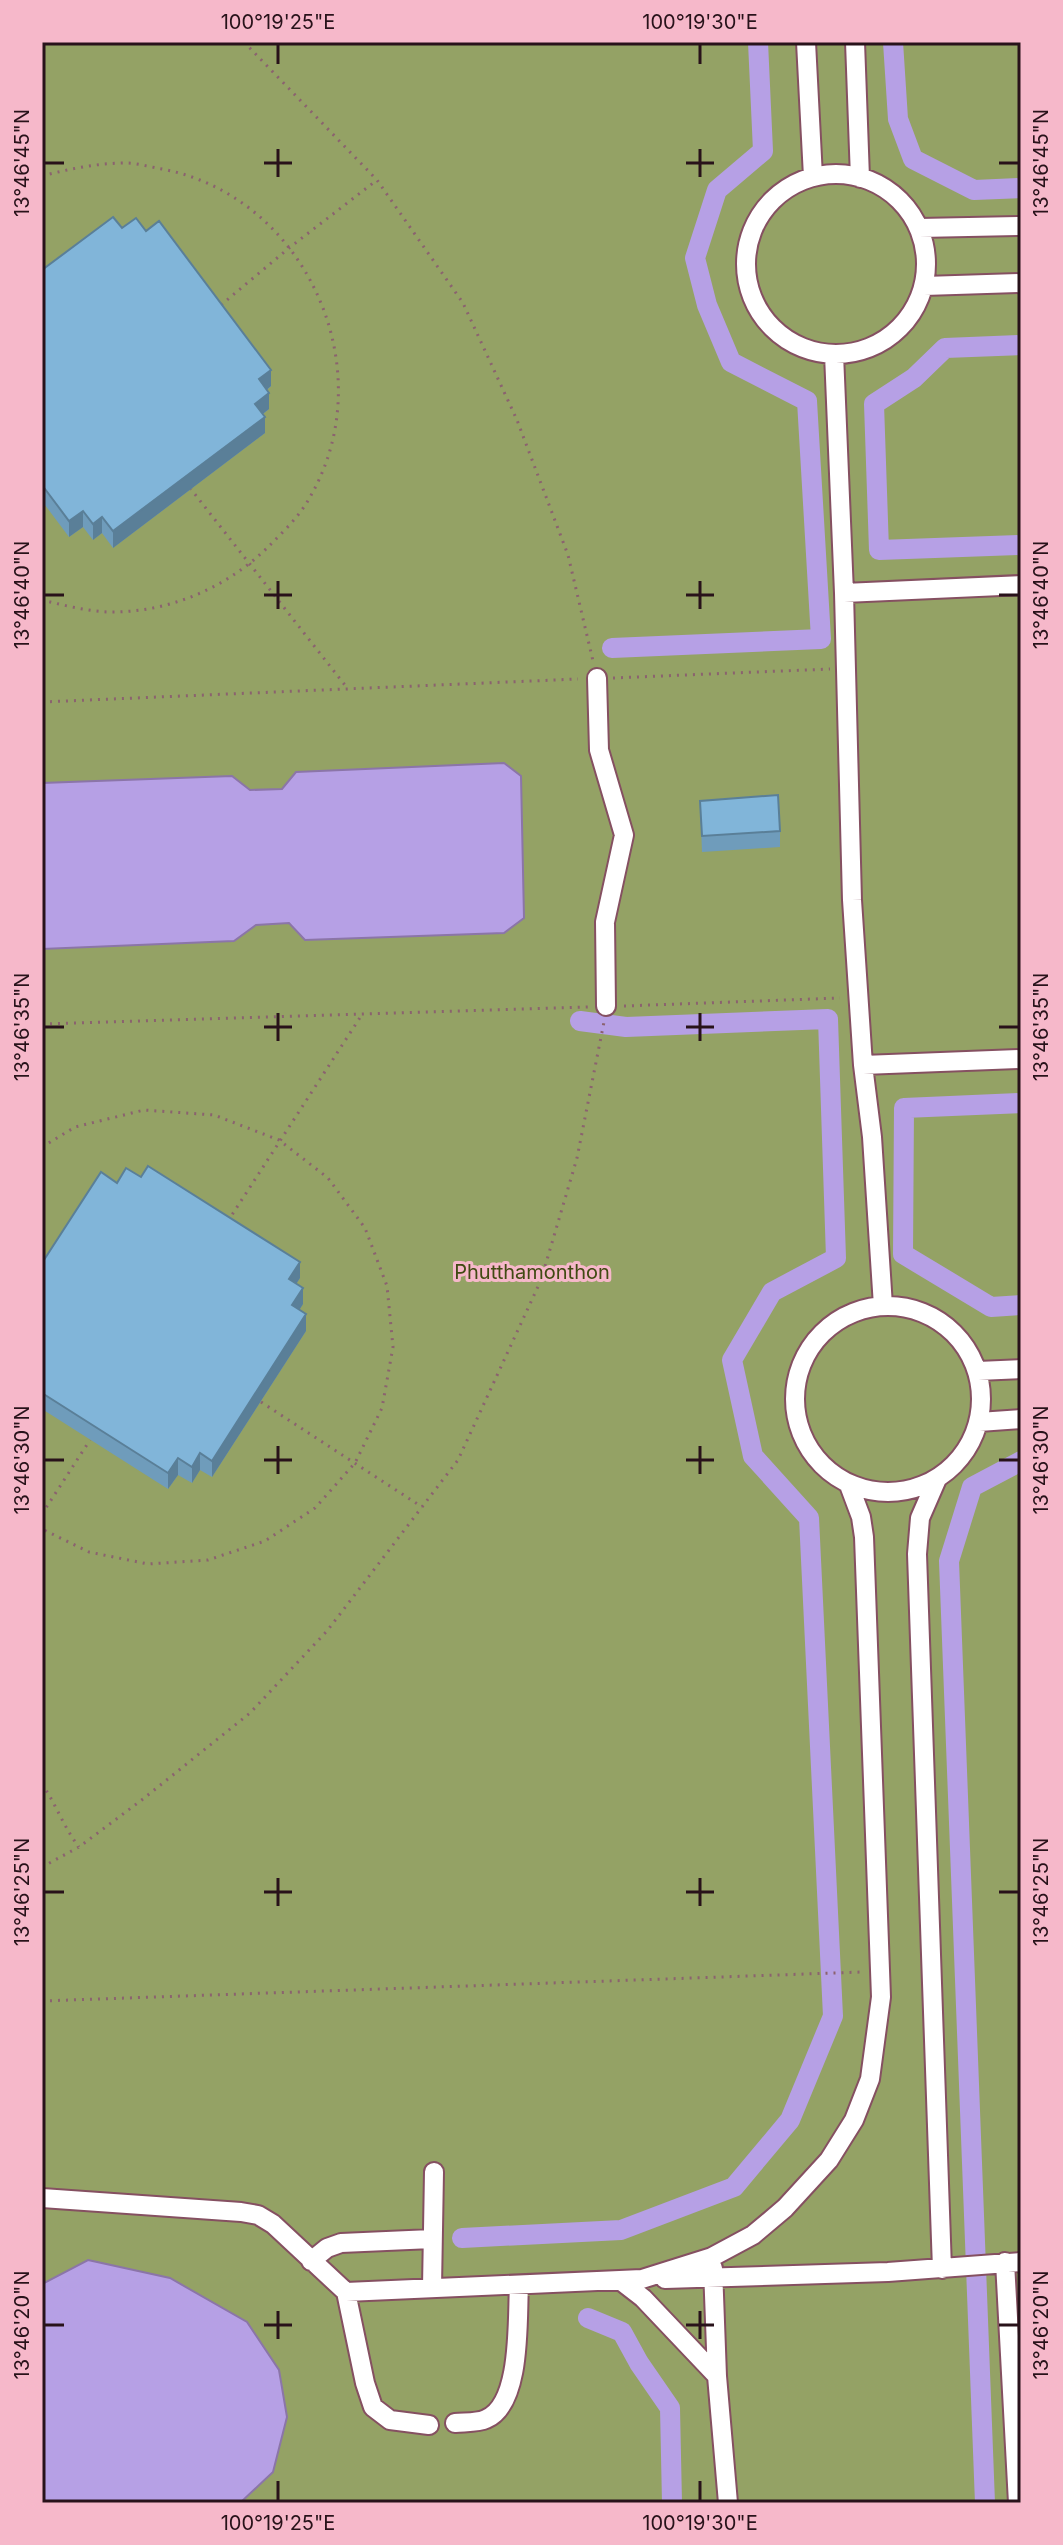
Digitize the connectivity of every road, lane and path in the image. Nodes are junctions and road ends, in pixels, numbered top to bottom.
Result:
1 (244, 42) edge
2 (806, 42) edge
3 (855, 42) edge
4 (42, 176) edge
5 (813, 177) junction
6 (860, 178) junction
7 (377, 180) junction
8 (1021, 226) edge
9 (919, 228) junction
10 (289, 248) junction
11 (1021, 283) edge
12 (924, 286) junction
13 (214, 311) edge
14 (834, 354) junction
15 (190, 488) edge
16 (250, 565) junction
17 (1021, 585) edge
18 (844, 593) junction
19 (42, 600) edge
20 (846, 668) junction
21 (597, 678) junction
22 (348, 689) junction
23 (42, 702) edge
24 (860, 998) junction
25 (606, 1006) junction
26 (363, 1013) junction
27 (42, 1024) edge
28 (1021, 1059) edge
29 (863, 1065) junction
30 (279, 1140) junction
31 (42, 1147) edge
32 (222, 1229) edge
33 (883, 1306) junction
34 (1021, 1369) edge
35 (978, 1371) junction
36 (261, 1402) edge
37 (1021, 1419) edge
38 (979, 1422) junction
39 (90, 1440) edge
40 (355, 1463) junction
41 (937, 1479) junction
42 (849, 1485) junction
43 (422, 1507) junction
44 (42, 1514) edge
45 (42, 1529) edge
46 (42, 1784) edge
47 (79, 1847) junction
48 (42, 1867) edge
49 (880, 1971) junction
50 (42, 2001) edge
51 (434, 2172) dead end
52 (42, 2198) edge
53 (432, 2239) junction
54 (712, 2257) junction
55 (311, 2261) junction
56 (1006, 2263) edge
57 (950, 2267) junction
58 (714, 2278) junction
59 (642, 2279) junction
60 (621, 2281) junction
61 (519, 2285) junction
62 (432, 2287) junction
63 (346, 2292) junction
64 (717, 2376) junction
65 (455, 2423) dead end
66 (429, 2425) dead end
67 (728, 2503) edge
68 (1018, 2503) edge

1 - 7 path
2 - 5 street
3 - 6 street
4 - 10 path
5 - 6 street
5 - 14 street
6 - 9 street
7 - 10 path
7 - 21 path
8 - 9 street
9 - 12 street
10 - 13 path
10 - 16 path
11 - 12 street
12 - 14 street
14 - 18 street
15 - 16 path
16 - 19 path
16 - 22 path
17 - 18 street
18 - 20 street
20 - 21 path
20 - 24 street
21 - 22 path
21 - 25 street
22 - 23 path
24 - 25 path
24 - 29 street
25 - 26 path
25 - 43 path
26 - 27 path
26 - 30 path
28 - 29 street
29 - 33 street
30 - 31 path
30 - 32 path
30 - 40 path
33 - 35 street
33 - 42 street
34 - 35 street
35 - 38 street
36 - 40 path
37 - 38 street
38 - 41 street
39 - 44 path
40 - 43 path
40 - 45 path
41 - 42 street
41 - 57 street
42 - 49 street
43 - 47 path
46 - 47 path
47 - 48 path
49 - 50 path
49 - 54 street
51 - 53 street
52 - 55 street
53 - 55 street
53 - 62 street
54 - 58 street
54 - 59 street
55 - 63 street
56 - 57 street
56 - 68 street
57 - 58 street
58 - 59 street
58 - 64 street
59 - 60 street
60 - 61 street
60 - 64 street
61 - 62 street
61 - 65 street
62 - 63 street
63 - 66 street
64 - 67 street

